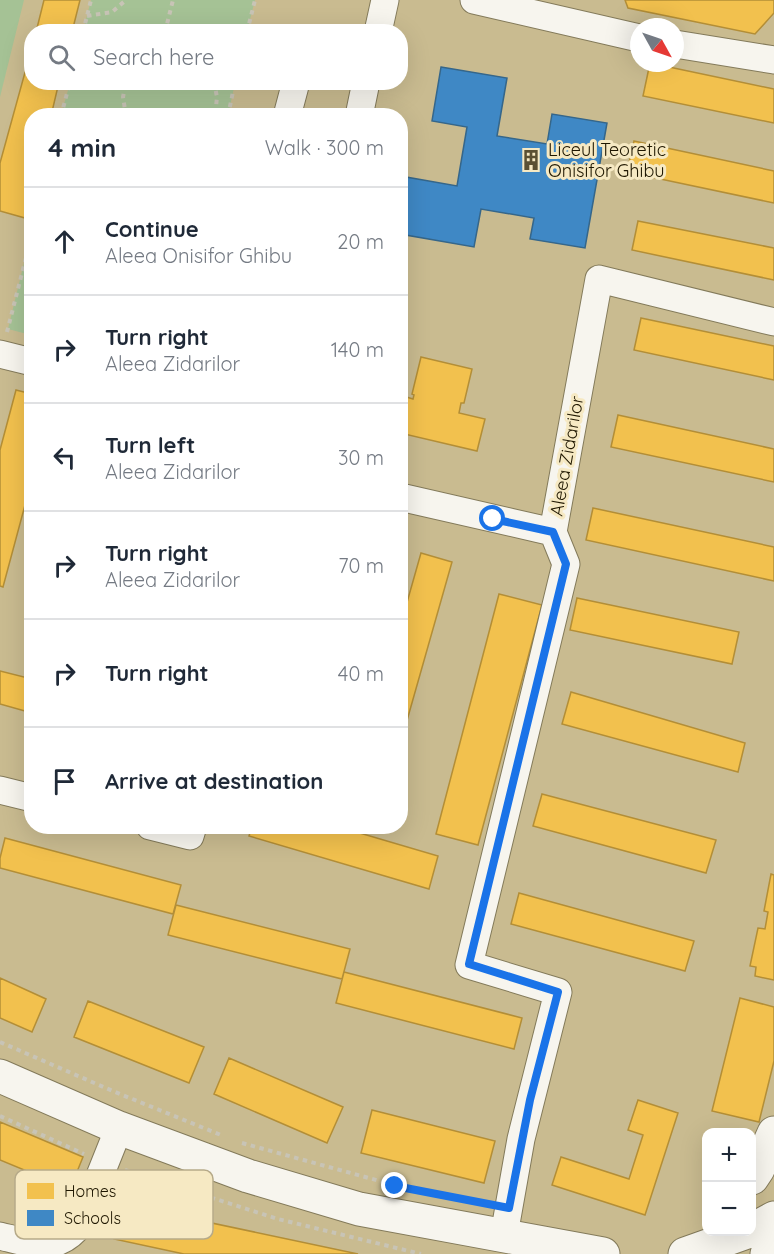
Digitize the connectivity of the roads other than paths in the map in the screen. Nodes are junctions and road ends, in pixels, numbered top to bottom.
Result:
1 (385, 0) edge
2 (474, 0) edge
3 (380, 24) edge
4 (630, 36) edge
5 (684, 45) edge
6 (774, 60) edge
7 (294, 90) edge
8 (364, 90) edge
9 (289, 108) edge
10 (361, 108) edge
11 (774, 322) edge
12 (1, 354) edge
13 (24, 360) edge
14 (408, 499) edge
15 (553, 532) junction
16 (0, 790) edge
17 (24, 796) edge
18 (0, 1076) edge
19 (119, 1128) junction
20 (774, 1133) edge
21 (103, 1170) edge
22 (756, 1172) edge
23 (774, 1218) edge
24 (702, 1227) edge
25 (756, 1228) edge
26 (504, 1235) junction
27 (0, 1236) edge
28 (736, 1236) edge
29 (62, 1249) edge
30 (774, 1252) edge
31 (603, 1254) edge
32 (668, 1254) edge
33 (685, 1254) edge
34 (767, 1254) edge

1 - 3 street
2 - 4 street
5 - 6 street
7 - 9 street
8 - 10 street
11 - 15 street, Aleea Zidarilor
12 - 13 street
14 - 15 street
15 - 26 street, Aleea Zidarilor
16 - 17 street
18 - 19 main road
19 - 21 street
19 - 26 main road
20 - 22 main road
23 - 25 main road
24 - 32 main road
26 - 31 main road
27 - 29 street
28 - 33 main road
30 - 34 main road

